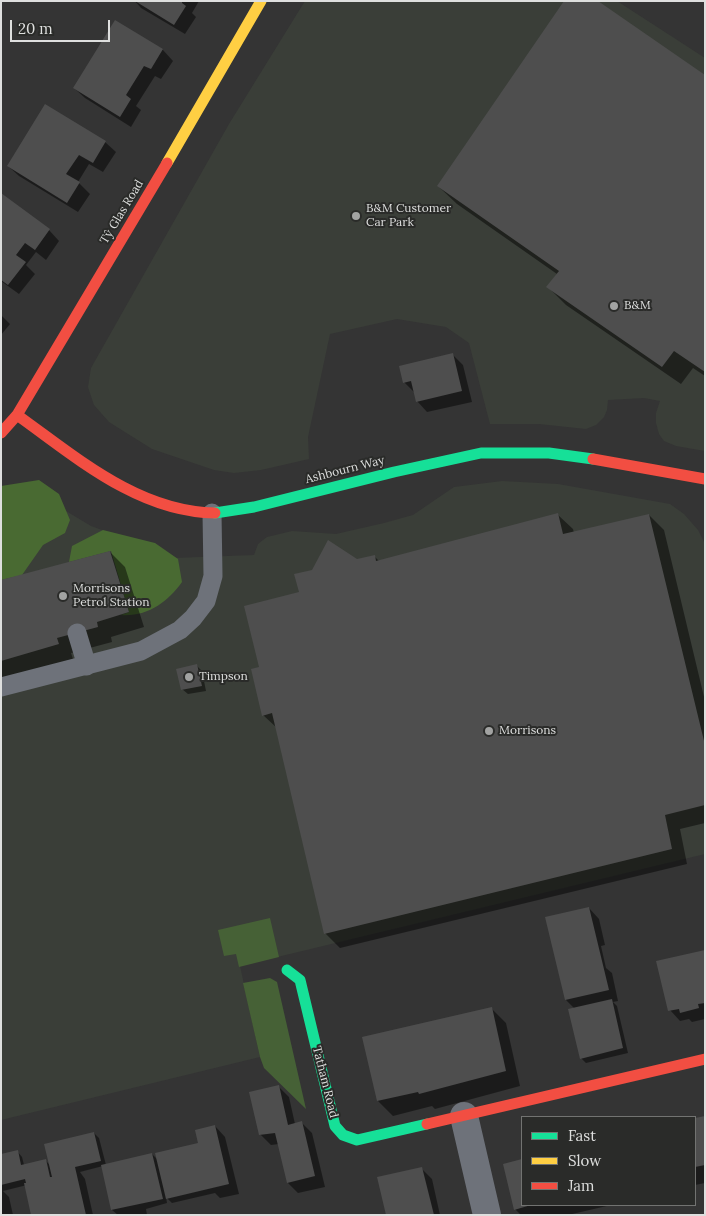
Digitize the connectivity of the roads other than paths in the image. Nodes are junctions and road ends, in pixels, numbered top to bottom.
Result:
1 (261, 1) edge
2 (17, 415) junction
3 (1, 432) edge
4 (705, 480) edge
5 (212, 513) junction
6 (77, 633) dead end
7 (87, 666) junction
8 (1, 687) edge
9 (287, 970) dead end
10 (705, 1060) edge
11 (464, 1116) junction
12 (487, 1215) edge

1 - 2 street, Tŷ Glas Road
2 - 3 street, Tŷ Glas Road
2 - 5 street, Ashbourn Way
4 - 5 street, Ashbourn Way
5 - 7 lane
6 - 7 lane
7 - 8 lane
9 - 11 street, Tatham Road
10 - 11 street, Tatham Road
11 - 12 street

